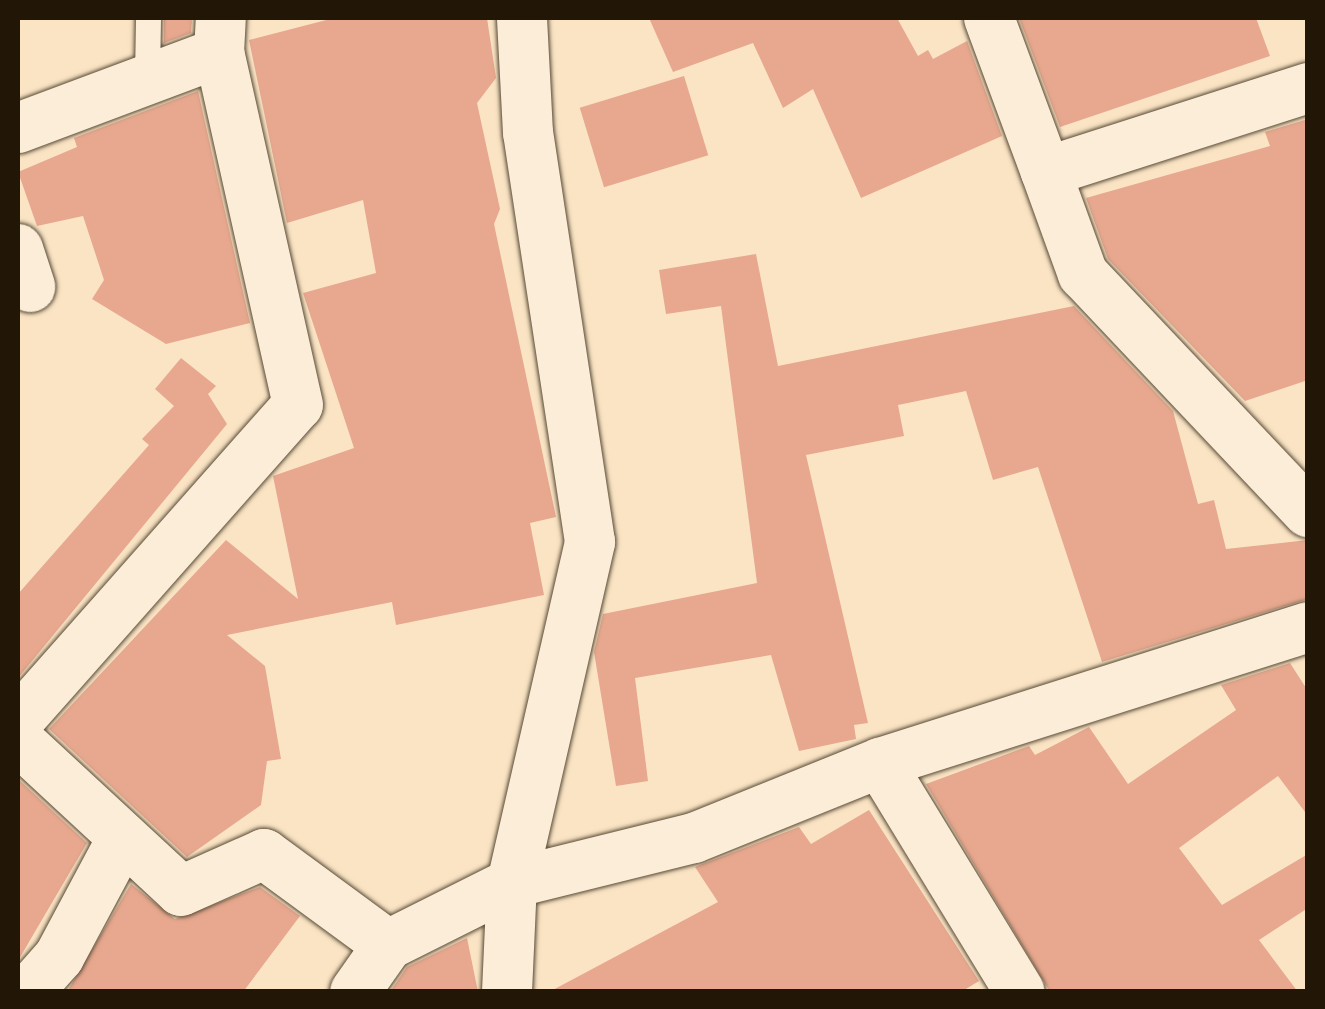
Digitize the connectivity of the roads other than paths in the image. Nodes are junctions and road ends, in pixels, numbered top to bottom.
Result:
1 (148, 18) edge
2 (522, 18) edge
3 (989, 18) edge
4 (220, 35) edge
5 (147, 76) junction
6 (1308, 88) edge
7 (18, 128) edge
8 (1046, 172) junction
9 (1308, 512) edge
10 (1308, 627) edge
11 (18, 720) edge
12 (18, 740) edge
13 (880, 762) junction
14 (122, 839) junction
15 (512, 883) junction
16 (388, 944) junction
17 (28, 992) edge
18 (356, 992) edge
19 (507, 992) edge
20 (1020, 992) edge

1 - 5 lane
2 - 15 street
3 - 8 street
4 - 5 street
4 - 11 street
5 - 7 street
6 - 8 street
8 - 9 street
10 - 13 street
12 - 14 street
13 - 15 street
13 - 20 street
14 - 16 street
14 - 17 street
15 - 16 street
15 - 19 street
16 - 18 street

